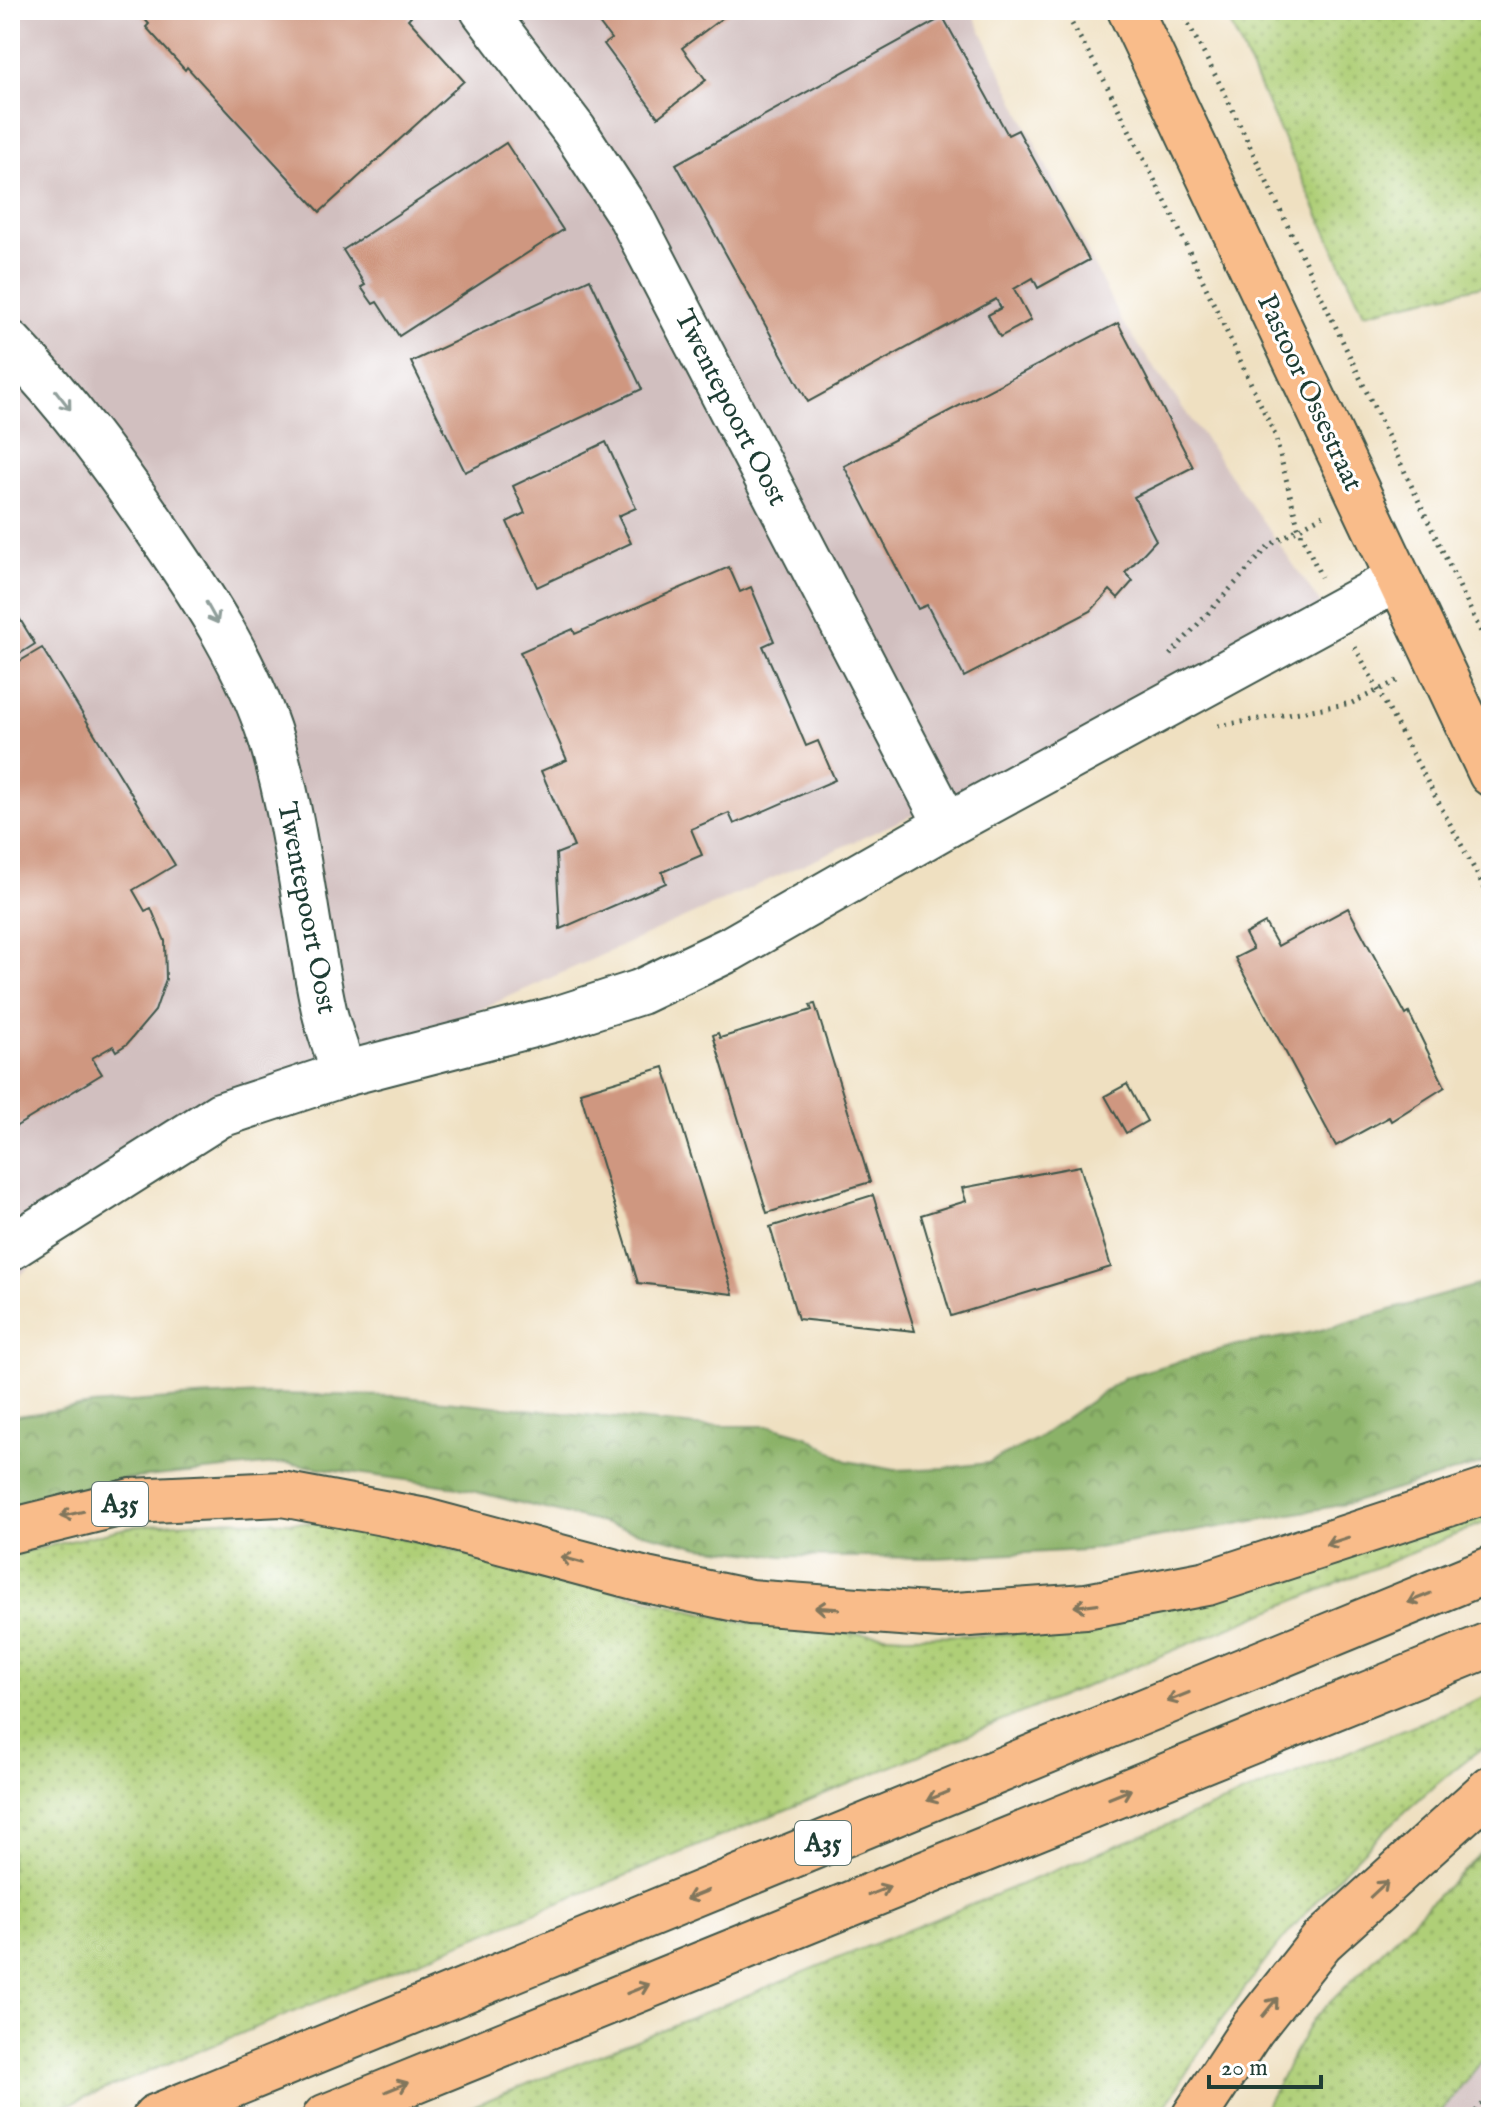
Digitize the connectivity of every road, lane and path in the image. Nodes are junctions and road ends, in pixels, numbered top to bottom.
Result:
1 (483, 10) edge
2 (1064, 10) edge
3 (1130, 10) edge
4 (1181, 10) edge
5 (10, 343) edge
6 (1398, 579) junction
7 (1491, 653) edge
8 (1160, 664) dead end
9 (1215, 727) dead end
10 (1491, 774) edge
11 (947, 825) junction
12 (1491, 900) edge
13 (344, 1074) junction
14 (10, 1248) edge
15 (1491, 1490) edge
16 (10, 1531) edge
17 (1491, 1569) edge
18 (1491, 1644) edge
19 (1491, 1788) edge
20 (1491, 2096) edge
21 (155, 2117) edge
22 (325, 2117) edge
23 (1194, 2117) edge
24 (1470, 2117) edge

1 - 11 street, Twentepoort Oost
2 - 8 path, Pastoor Ossestraat
3 - 6 main road, Pastoor Ossestraat
4 - 7 path, Pastoor Ossestraat
5 -> 13 street, Twentepoort Oost
6 - 10 main road, Pastoor Ossestraat
6 - 11 street
9 - 12 path
11 - 13 street
13 - 14 street
15 -> 16 main road, A35
17 -> 21 main road, A35
22 -> 18 main road, A35
23 -> 19 main road
20 - 24 path

